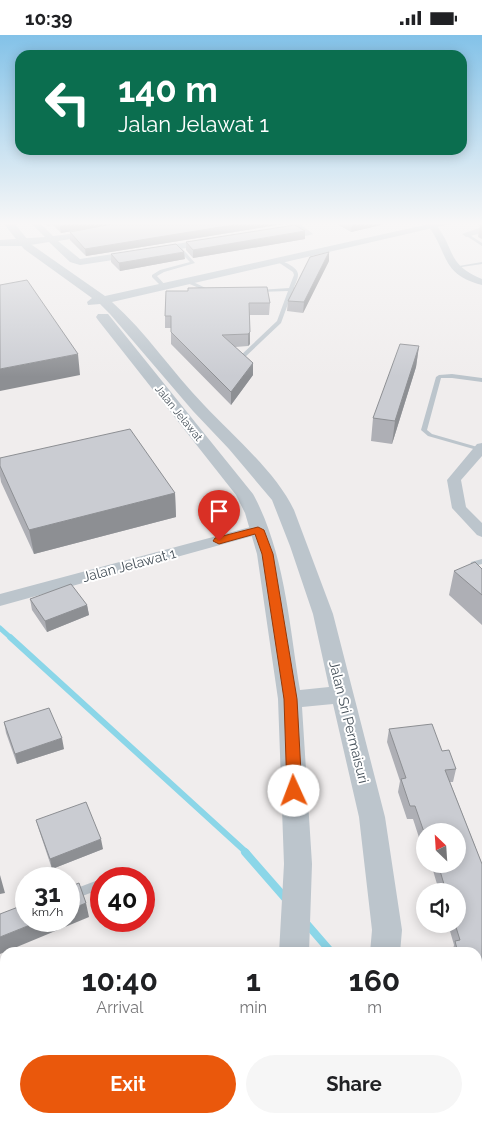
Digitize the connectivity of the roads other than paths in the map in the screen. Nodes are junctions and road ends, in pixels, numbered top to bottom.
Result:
1 (55, 275) edge
2 (63, 275) edge
3 (156, 275) edge
4 (216, 275) edge
5 (296, 275) edge
6 (469, 275) edge
7 (187, 281) junction
8 (482, 282) edge
9 (164, 286) junction
10 (292, 289) junction
11 (253, 291) edge
12 (214, 292) edge
13 (96, 301) junction
14 (241, 357) edge
15 (482, 380) edge
16 (480, 448) edge
17 (280, 499) junction
18 (258, 530) junction
19 (482, 533) edge
20 (300, 546) junction
21 (482, 561) edge
22 (482, 579) edge
23 (0, 599) edge
24 (341, 695) junction
25 (290, 699) junction
26 (386, 941) edge
27 (294, 947) edge

1 - 13 street
2 - 13 street
3 - 9 lane
4 - 7 street
5 - 10 lane
6 - 8 street
7 - 9 street
7 - 12 lane
9 - 13 street
10 - 11 lane
10 - 14 lane
13 - 17 street, Jalan Jelawat
13 - 18 street, Jalan Jelawat
15 - 16 lane
16 - 19 street
17 - 18 street
17 - 20 street, Jalan Sri Permaisuri
18 - 20 street
18 - 23 street, Jalan Jelawat 1
18 - 25 street
20 - 24 street, Jalan Sri Permaisuri
21 - 22 lane
24 - 25 street
24 - 26 street, Jalan Sri Permaisuri
25 - 27 street

